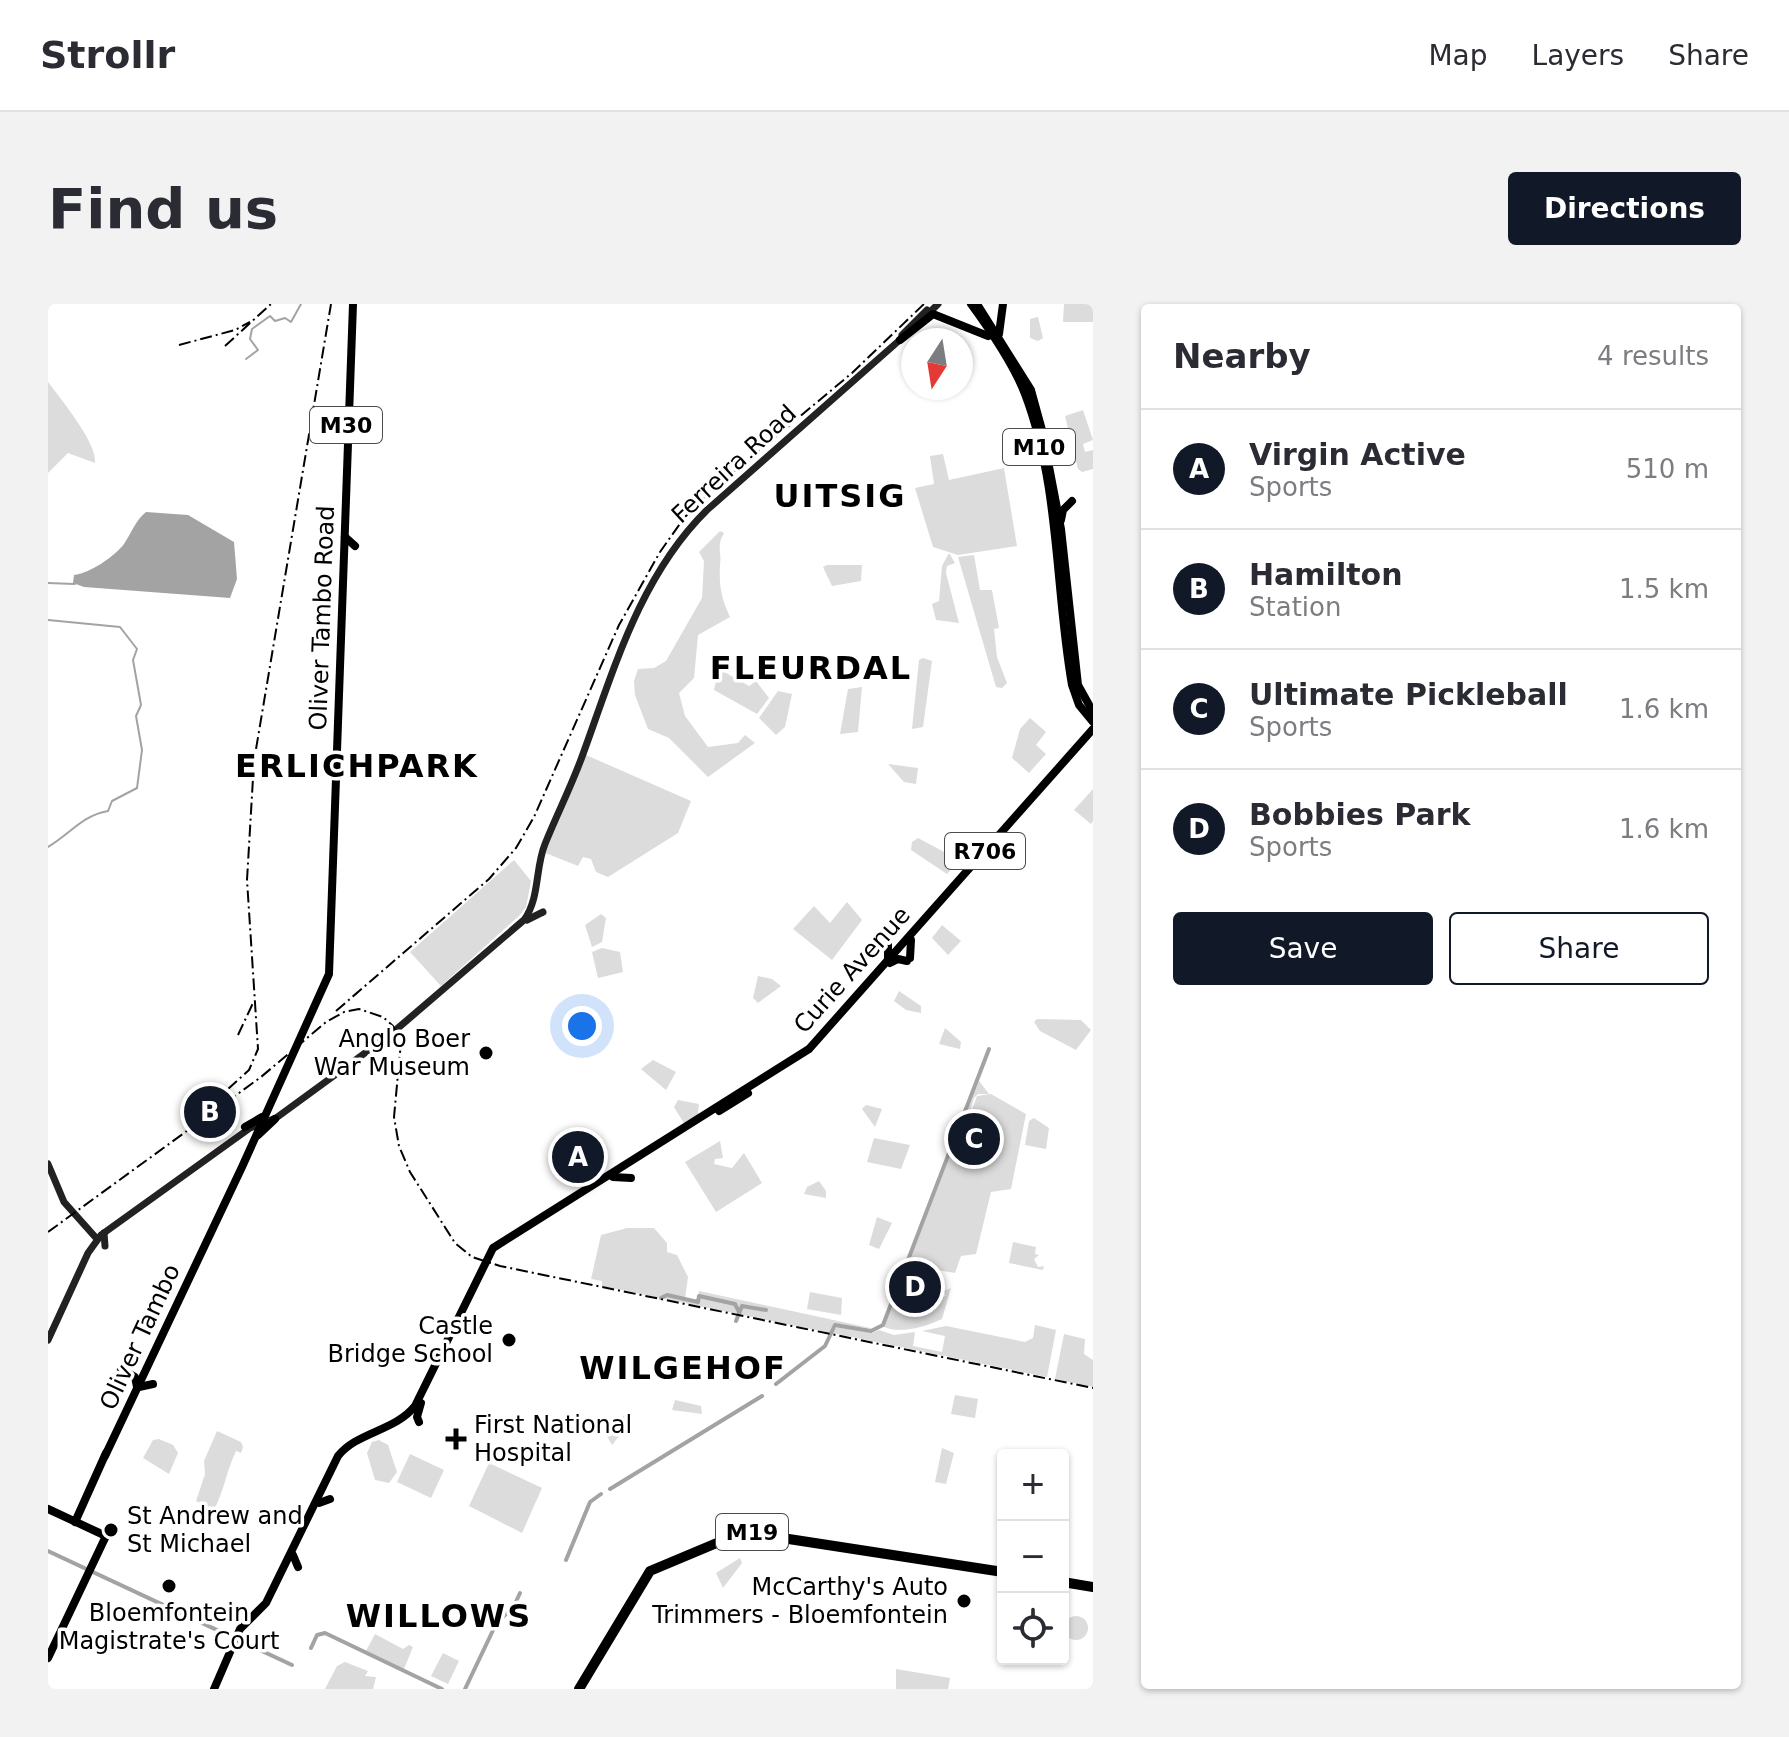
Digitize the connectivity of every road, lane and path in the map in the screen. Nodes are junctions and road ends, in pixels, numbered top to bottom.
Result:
1 (970, 304) edge
2 (978, 304) edge
3 (1002, 304) edge
4 (937, 305) edge
5 (351, 306) edge
6 (948, 316) junction
7 (909, 328) edge
8 (901, 337) edge
9 (996, 338) junction
10 (900, 340) junction
11 (887, 352) junction
12 (1053, 480) junction
13 (1061, 529) junction
14 (1070, 675) junction
15 (1079, 705) junction
16 (1092, 711) edge
17 (1093, 722) edge
18 (1092, 734) edge
19 (1069, 755) junction
20 (984, 851) junction
21 (333, 878) junction
22 (959, 880) junction
23 (534, 891) junction
24 (529, 908) junction
25 (518, 927) junction
26 (910, 938) junction
27 (889, 962) junction
28 (431, 999) junction
29 (294, 1052) junction
30 (744, 1090) junction
31 (722, 1103) junction
32 (269, 1108) junction
33 (277, 1116) junction
34 (257, 1126) junction
35 (635, 1161) junction
36 (48, 1164) edge
37 (48, 1171) edge
38 (610, 1176) junction
39 (227, 1198) junction
40 (77, 1223) junction
41 (98, 1237) junction
42 (105, 1246) dead end
43 (87, 1249) junction
44 (198, 1258) junction
45 (482, 1269) junction
46 (464, 1302) junction
47 (51, 1337) edge
48 (438, 1363) junction
49 (121, 1369) dead end
50 (138, 1387) junction
51 (421, 1403) junction
52 (402, 1422) junction
53 (319, 1495) junction
54 (48, 1509) edge
55 (75, 1522) junction
56 (291, 1555) junction
57 (281, 1564) junction
58 (654, 1569) junction
59 (997, 1573) edge
60 (1069, 1585) edge
61 (1090, 1588) edge
62 (618, 1634) junction
63 (48, 1658) edge
64 (216, 1689) edge
65 (581, 1689) edge

1 - 6 main road
1 - 9 main road, M10
2 - 3 main road
2 - 9 main road, M10
3 - 9 main road
4 - 6 main road
4 - 7 main road
4 - 10 main road, Ferreira Road
5 - 21 main road, Oliver Tambo Road / M30
5 - 21 main road, Oliver Tambo Road / M30
6 - 9 main road
6 - 10 main road
8 - 11 main road, Ferreira Road
9 - 12 main road, M10
9 - 14 main road, M10
10 - 11 main road, Ferreira Road
11 - 23 main road, Ferreira Road
12 - 13 main road, M10
12 - 13 main road
13 - 16 main road, M10
14 - 15 main road, M10
14 - 15 main road
15 - 17 main road, M10
15 - 19 main road
18 - 19 main road, Curie Avenue / R706
18 - 26 main road, Curie Avenue / R706
19 - 20 main road, Curie Avenue / R706
20 - 22 main road, Curie Avenue / R706
20 - 22 main road
21 - 29 main road, Oliver Tambo Road / M30
22 - 26 main road, Curie Avenue / R706
23 - 24 main road, Ferreira Road
23 - 25 main road
24 - 25 main road
24 - 28 main road
25 - 28 main road
26 - 27 main road, Curie Avenue / R706
26 - 27 main road
26 - 27 main road
27 - 30 main road, Curie Avenue / R706
27 - 35 main road, Curie Avenue / R706
28 - 33 main road
29 - 32 main road, Oliver Tambo Road / M30
29 - 34 main road, Oliver Tambo Road / M30
30 - 31 main road, Curie Avenue / R706
30 - 31 main road
31 - 35 main road, Curie Avenue / R706
32 - 33 main road
32 - 34 main road, Oliver Tambo Road / M30
33 - 34 main road
33 - 34 main road
34 - 39 main road, Oliver Tambo Road / M30
34 - 39 main road, Oliver Tambo Road / M30
34 - 41 main road
35 - 38 main road, Curie Avenue / R706
35 - 38 main road
35 - 38 main road
36 - 40 main road
37 - 40 main road
38 - 45 main road, Curie Avenue / R706
39 - 44 main road, Oliver Tambo Road / M30
40 - 41 main road
40 - 43 main road
41 - 42 main road
41 - 43 main road
41 - 47 main road
43 - 47 main road
44 - 50 main road, Oliver Tambo / M30
44 - 50 main road, Oliver Tambo / M30
45 - 46 main road, R706
45 - 46 main road, R706
46 - 48 main road, R706
48 - 51 main road, R706
48 - 53 main road, R706
49 - 50 main road
50 - 55 main road, Oliver Tambo / M30
51 - 52 main road, R706
51 - 52 main road
52 - 53 main road, R706
53 - 56 main road, R706
54 - 55 main road
55 - 63 main road
56 - 57 main road, R706
56 - 57 main road
57 - 64 main road, R706
58 - 59 highway, M19
58 - 62 highway
58 - 62 highway
60 - 61 highway
62 - 65 highway
62 - 65 highway

